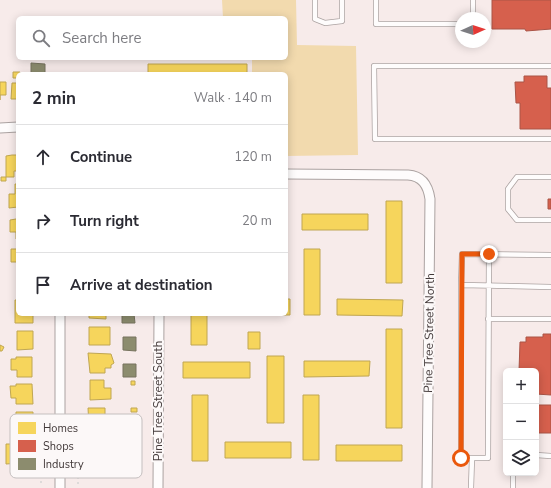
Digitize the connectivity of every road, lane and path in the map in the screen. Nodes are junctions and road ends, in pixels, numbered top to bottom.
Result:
1 (315, 0) edge
2 (342, 0) edge
3 (376, 0) edge
4 (473, 0) edge
5 (473, 12) edge
6 (455, 24) edge
7 (551, 66) edge
8 (16, 127) edge
9 (0, 128) edge
10 (551, 139) edge
11 (288, 174) edge
12 (551, 177) edge
13 (551, 220) edge
14 (489, 254) junction
15 (551, 255) edge
16 (461, 285) junction
17 (489, 286) junction
18 (551, 286) edge
19 (60, 316) edge
20 (159, 316) edge
21 (488, 319) junction
22 (551, 319) edge
23 (60, 414) edge
24 (539, 455) edge
25 (551, 456) edge
26 (472, 458) junction
27 (513, 476) edge
28 (41, 478) dead end
29 (78, 478) edge
30 (41, 484) dead end
31 (78, 484) dead end
32 (158, 488) edge
33 (427, 488) edge
34 (471, 488) edge
35 (512, 488) edge

1 - 2 lane
3 - 6 lane
4 - 5 lane
7 - 10 lane
8 - 9 street
11 - 33 street, Pine Tree Street North
12 - 13 lane
14 - 15 lane
14 - 16 lane
14 - 17 lane
16 - 17 lane
16 - 26 lane
17 - 18 lane
17 - 21 lane
19 - 23 street
20 - 32 street, Pine Tree Street South
21 - 22 lane
21 - 26 lane
24 - 25 lane
26 - 34 lane
27 - 35 lane
28 - 30 path
29 - 31 path

